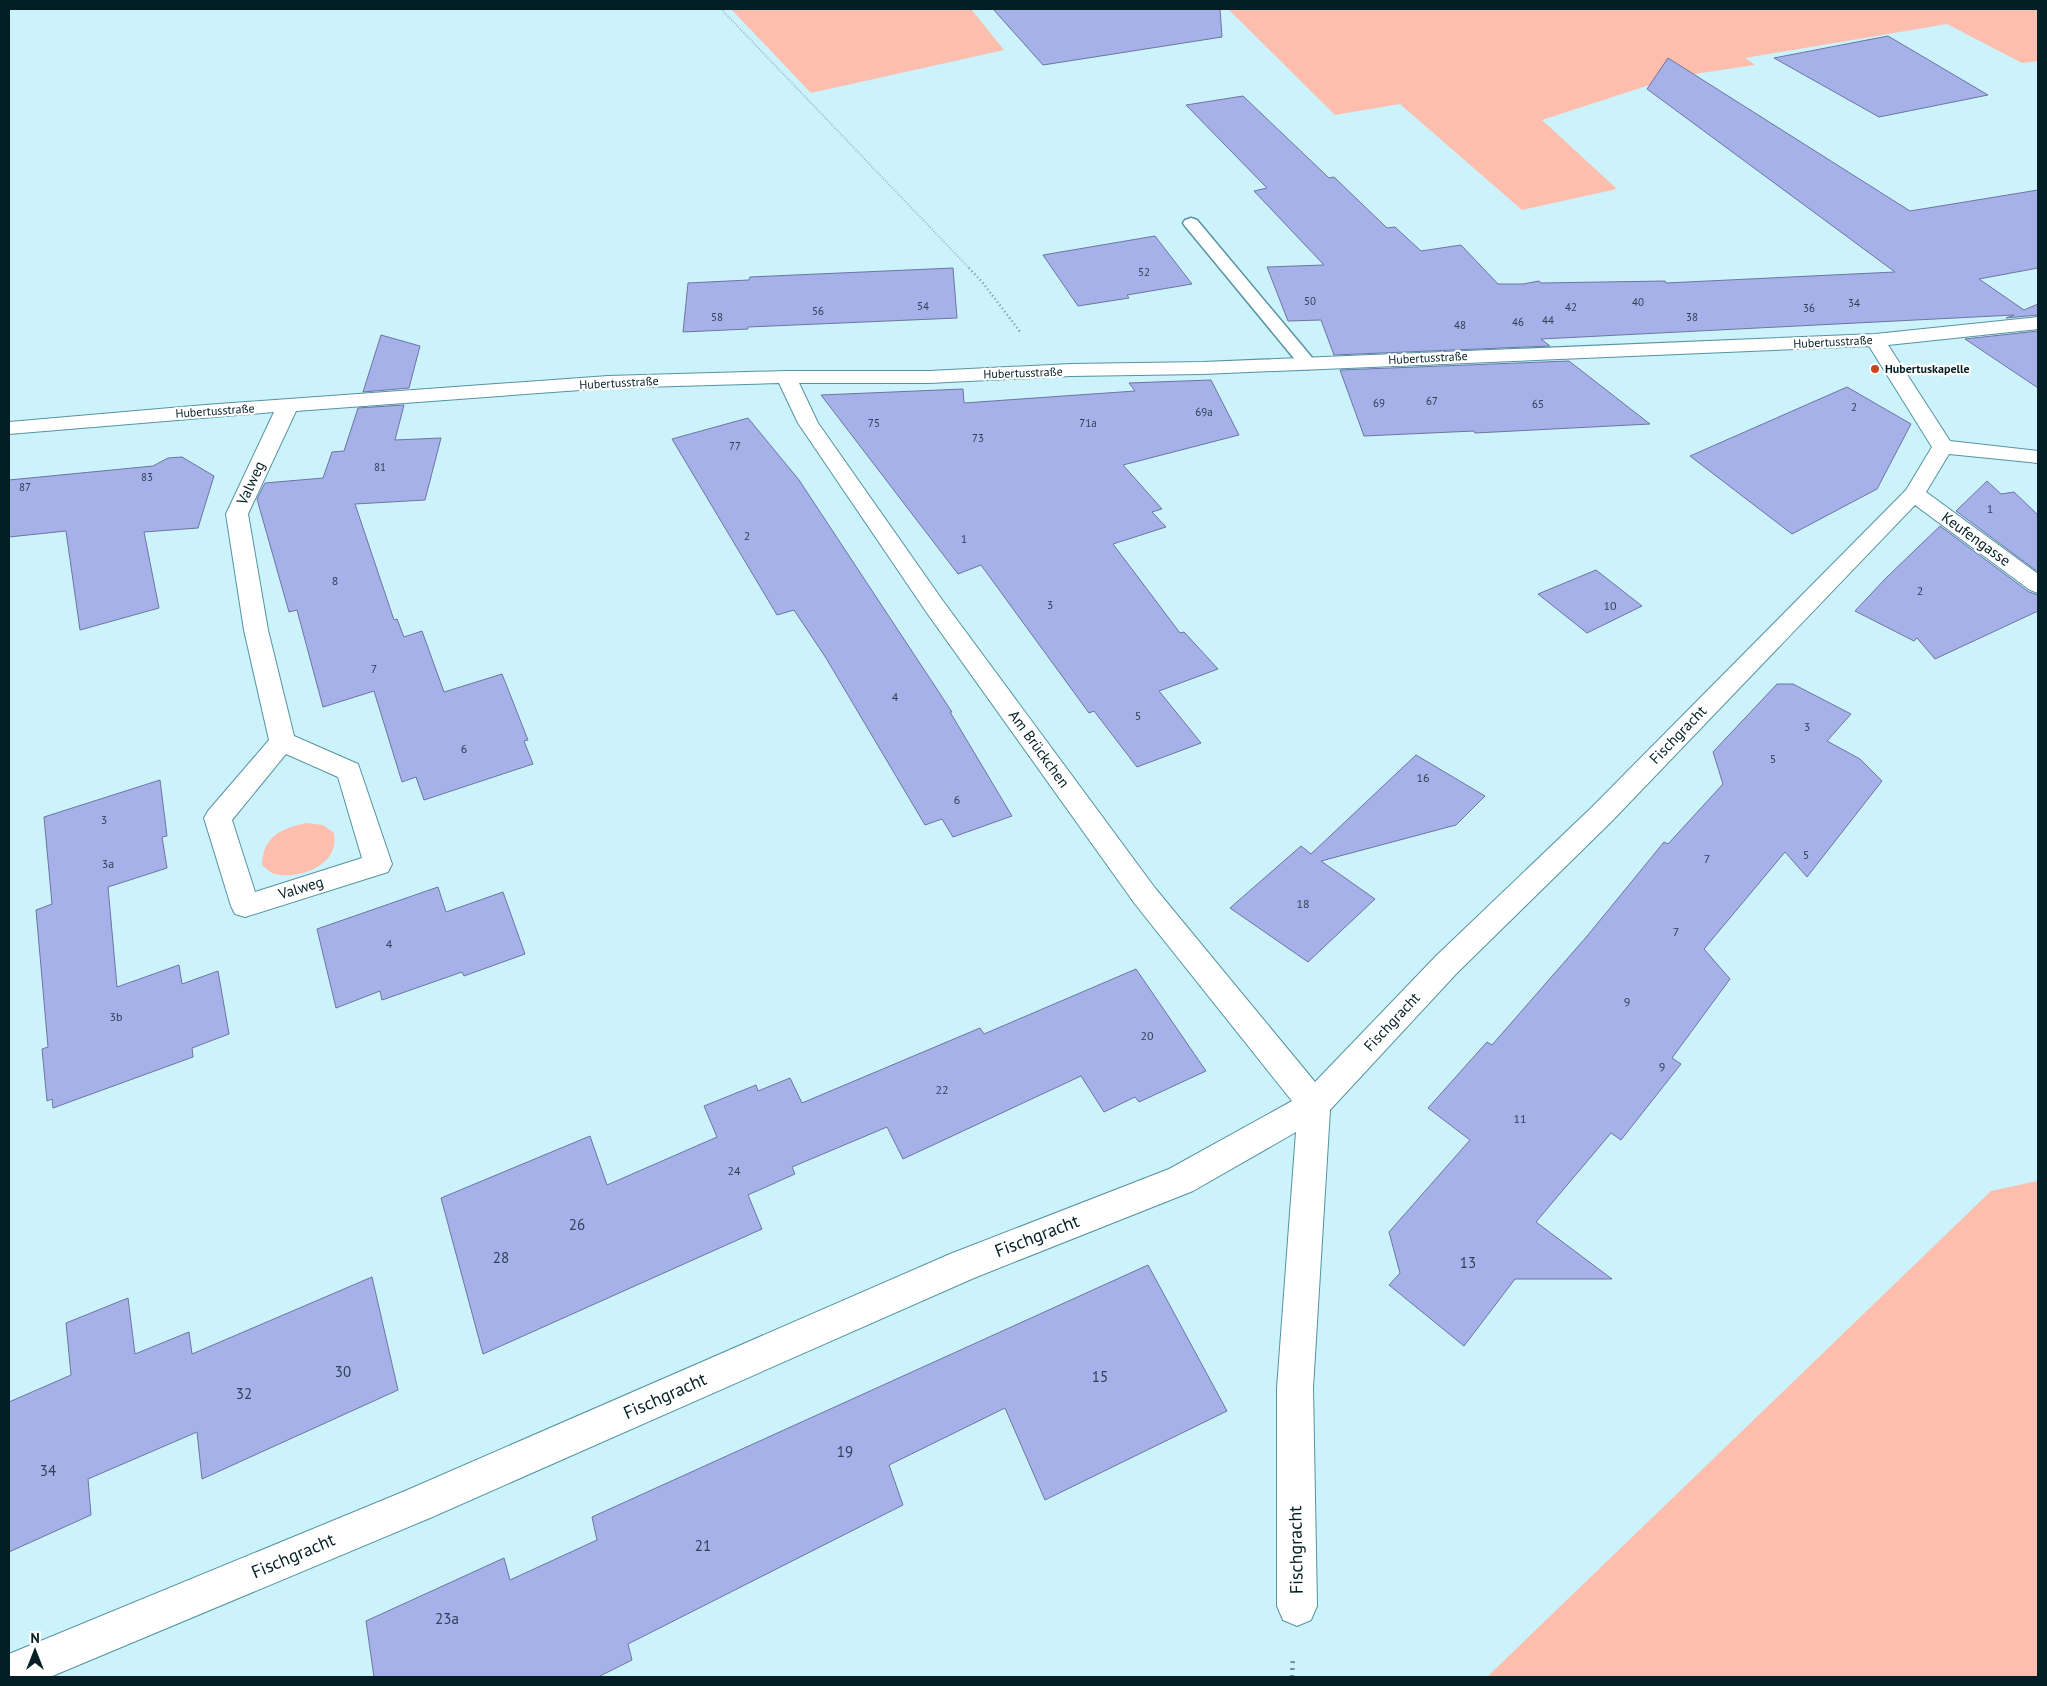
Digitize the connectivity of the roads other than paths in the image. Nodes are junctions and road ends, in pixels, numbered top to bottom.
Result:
1 (1191, 223) dead end
2 (2038, 323) edge
3 (1875, 340) junction
4 (1308, 364) junction
5 (786, 378) junction
6 (288, 405) junction
7 (9, 428) edge
8 (1943, 447) junction
9 (2038, 457) edge
10 (1914, 494) junction
11 (2038, 585) edge
12 (282, 742) junction
13 (1314, 1105) junction
14 (1297, 1606) dead end
15 (9, 1674) edge

1 - 4 lane
2 - 3 street, Hubertusstraße
3 - 4 street, Hubertusstraße
3 - 8 street
4 - 5 street, Hubertusstraße
5 - 6 street, Hubertusstraße
5 - 13 street, Am Brückchen
6 - 7 street, Hubertusstraße
6 - 12 street, Valweg
8 - 9 street
8 - 10 street, Fischgracht
10 - 11 street, Keufengasse
10 - 13 street, Fischgracht
12 - 12 street, Valweg
13 - 14 street, Fischgracht
13 - 15 street, Fischgracht

